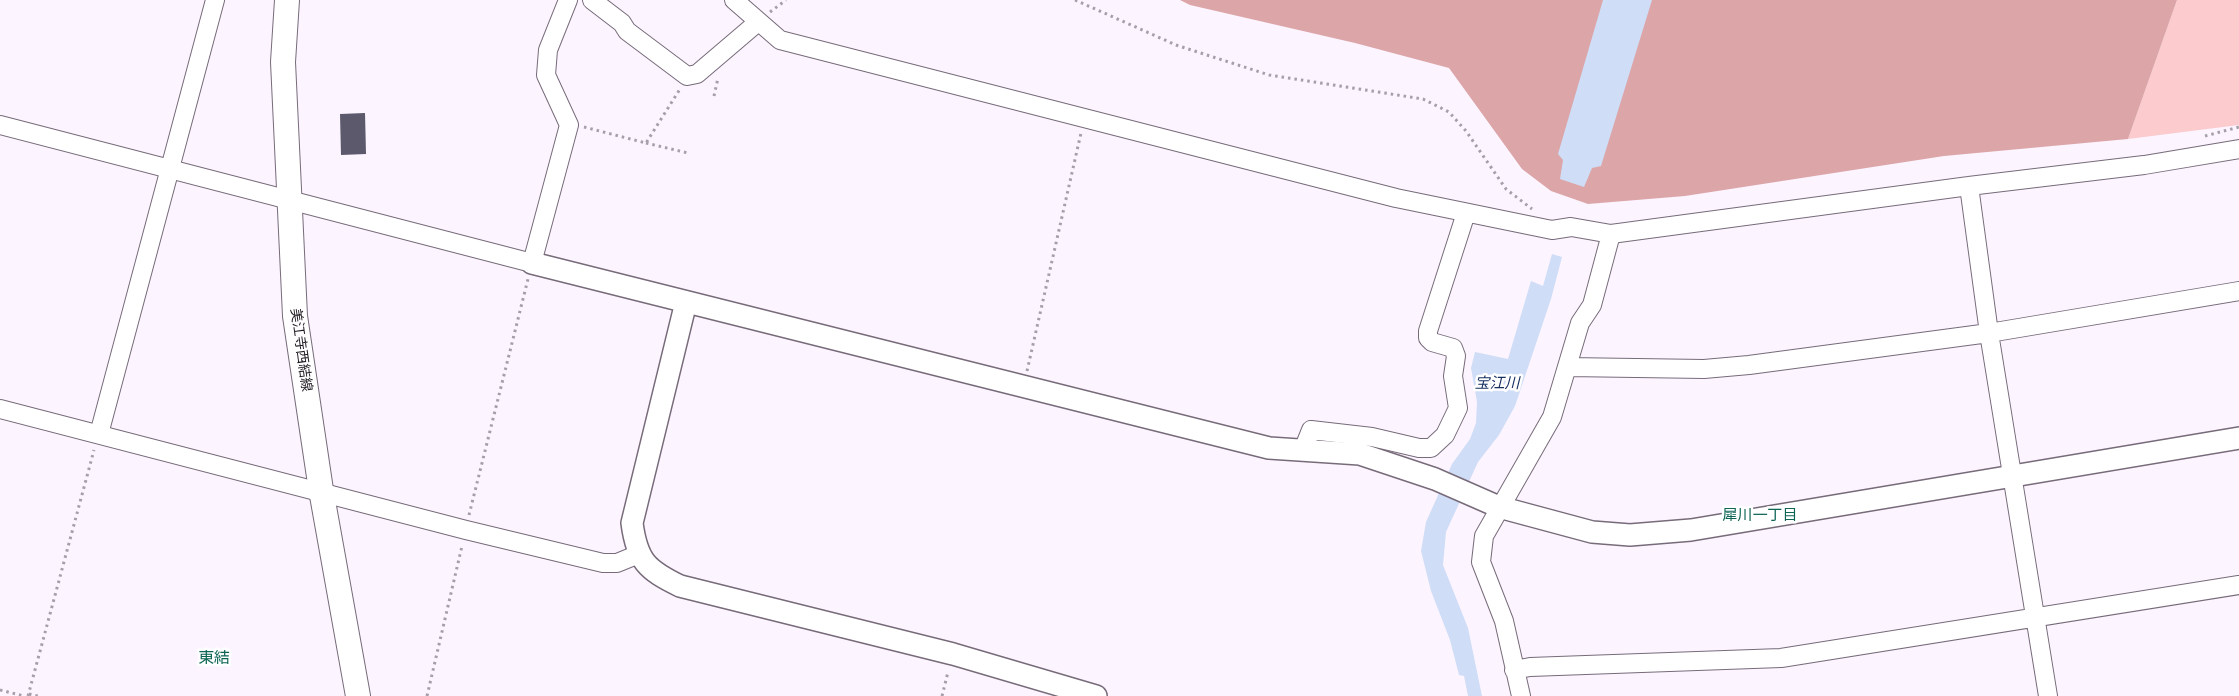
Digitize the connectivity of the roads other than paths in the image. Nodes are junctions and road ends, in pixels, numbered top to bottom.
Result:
1 (216, 0) edge
2 (287, 0) edge
3 (568, 0) edge
4 (592, 0) edge
5 (734, 0) edge
6 (758, 22) junction
7 (0, 125) edge
8 (2239, 149) edge
9 (171, 168) junction
10 (1969, 186) junction
11 (289, 199) junction
12 (1466, 213) junction
13 (1611, 234) junction
14 (532, 264) junction
15 (2239, 291) edge
16 (686, 302) junction
17 (1989, 333) junction
18 (1568, 367) junction
19 (0, 409) edge
20 (99, 434) junction
21 (2239, 438) edge
22 (1303, 450) junction
23 (2011, 475) junction
24 (321, 490) junction
25 (1494, 505) junction
26 (639, 554) junction
27 (2239, 585) edge
28 (2034, 618) junction
29 (1514, 670) junction
30 (358, 696) edge
31 (1096, 696) edge
32 (1521, 696) edge
33 (2048, 696) edge

1 - 9 street
2 - 11 main road, 美江寺西結線
3 - 14 street
4 - 6 street
5 - 6 street
6 - 12 street
7 - 9 street
8 - 10 street
9 - 11 street
9 - 20 street
10 - 13 street
10 - 17 street
11 - 14 street
11 - 24 main road, 美江寺西結線
12 - 13 street
12 - 22 street
13 - 18 street
14 - 16 street
15 - 17 street
16 - 22 street
16 - 26 street
17 - 18 street
17 - 23 street
18 - 25 street
19 - 20 street
20 - 24 street
21 - 23 street
22 - 25 street
23 - 25 street
23 - 28 street
24 - 26 street
24 - 30 main road, 美江寺西結線
25 - 29 street
26 - 31 street
27 - 28 street
28 - 29 street
28 - 33 street
29 - 32 street

